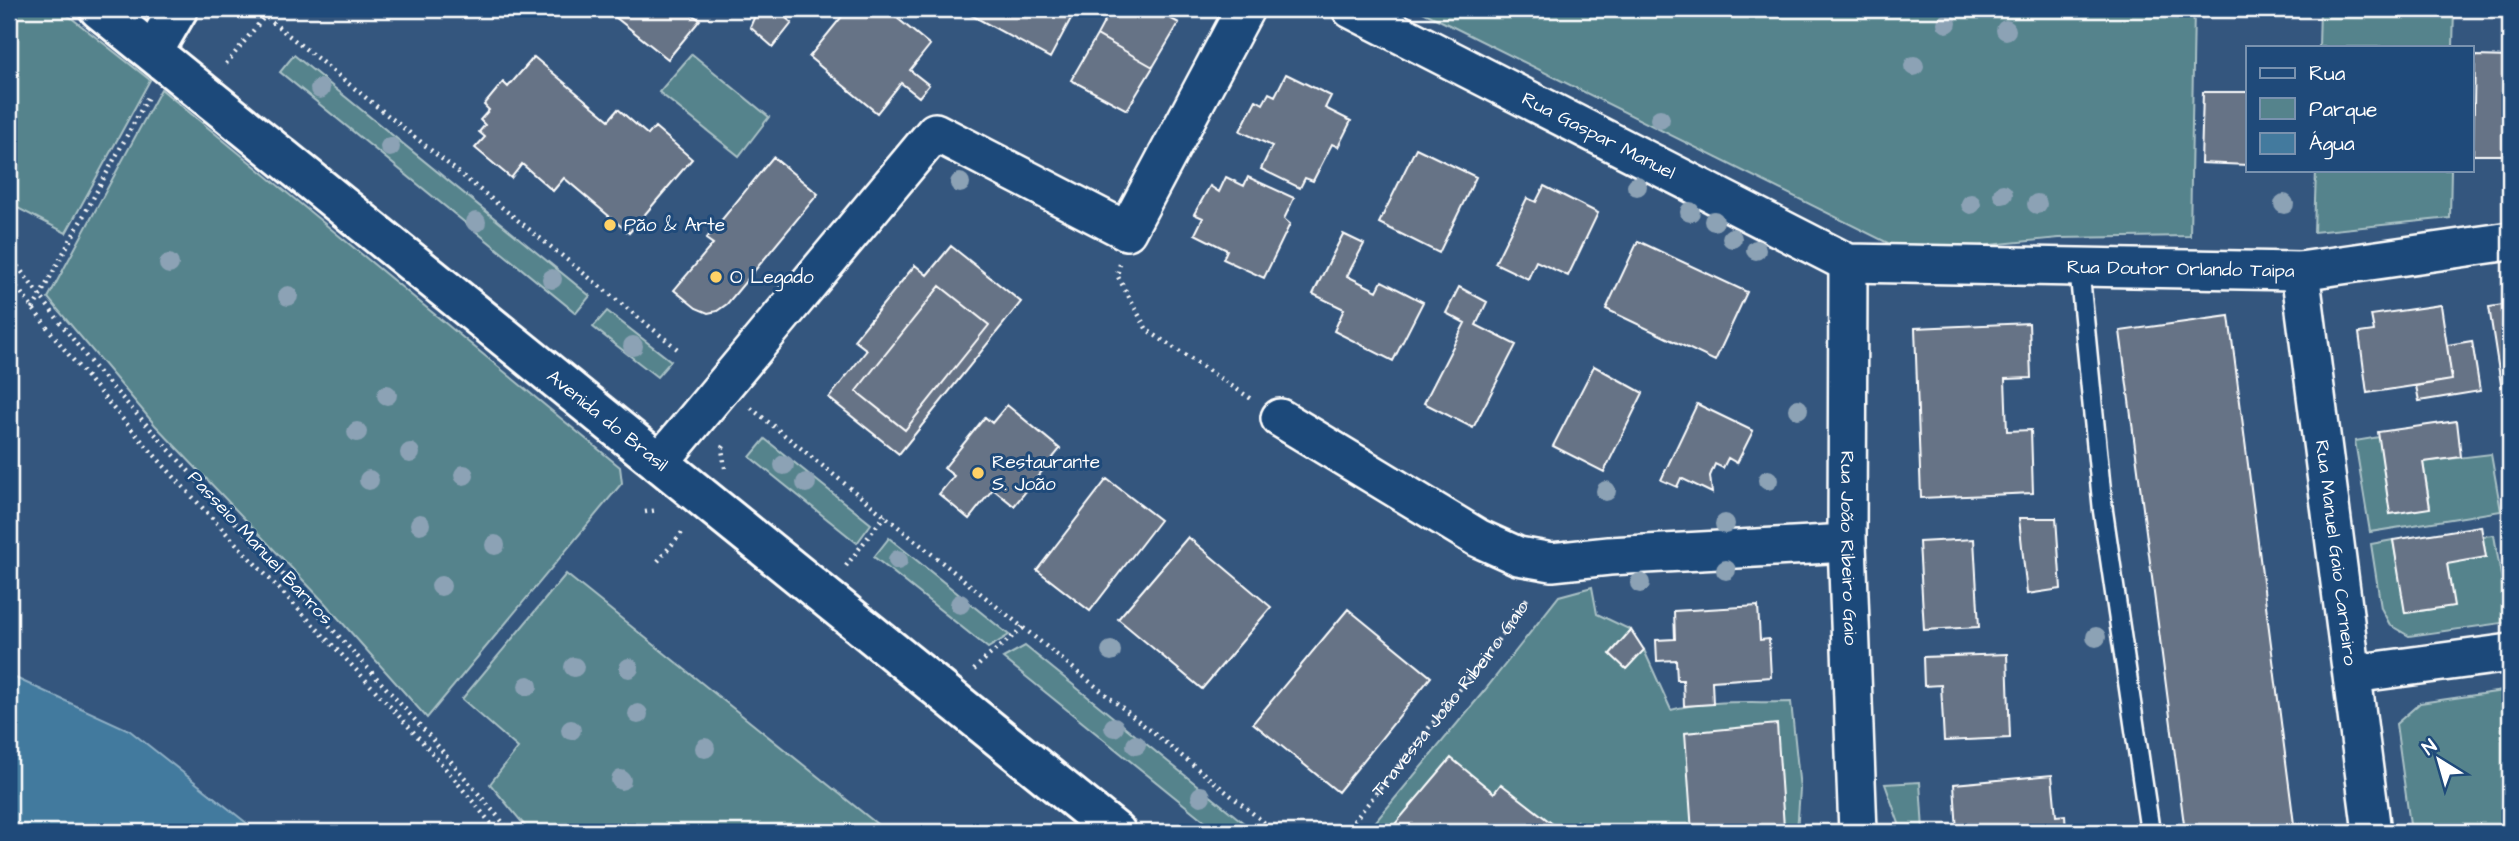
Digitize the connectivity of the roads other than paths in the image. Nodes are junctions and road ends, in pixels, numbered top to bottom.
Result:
1 (99, 9) edge
2 (178, 9) edge
3 (1245, 9) edge
4 (1351, 9) edge
5 (153, 52) junction
6 (2510, 241) edge
7 (1848, 263) junction
8 (2079, 267) junction
9 (2300, 271) junction
10 (1280, 418) road end
11 (659, 463) junction
12 (1847, 543) junction
13 (2510, 653) edge
14 (2353, 674) junction
15 (1116, 832) edge
16 (1858, 832) edge
17 (2150, 832) edge
18 (2372, 832) edge

1 - 5 main road, Avenida do Brasil
2 - 5 main road
3 - 11 street
4 - 7 street, Rua Gaspar Manuel
5 - 11 main road, Avenida do Brasil
6 - 9 street, Rua Doutor Orlando Taipa
7 - 8 street, Rua Doutor Orlando Taipa
7 - 12 street, Rua João Ribeiro Gaio
8 - 9 street, Rua Doutor Orlando Taipa
8 - 17 lane
9 - 14 street, Rua Manuel Gaio Carneiro
10 - 12 street
11 - 15 main road, Avenida do Brasil
12 - 16 street, Rua João Ribeiro Gaio
13 - 14 street
14 - 18 street, Rua Manuel Gaio Carneiro

